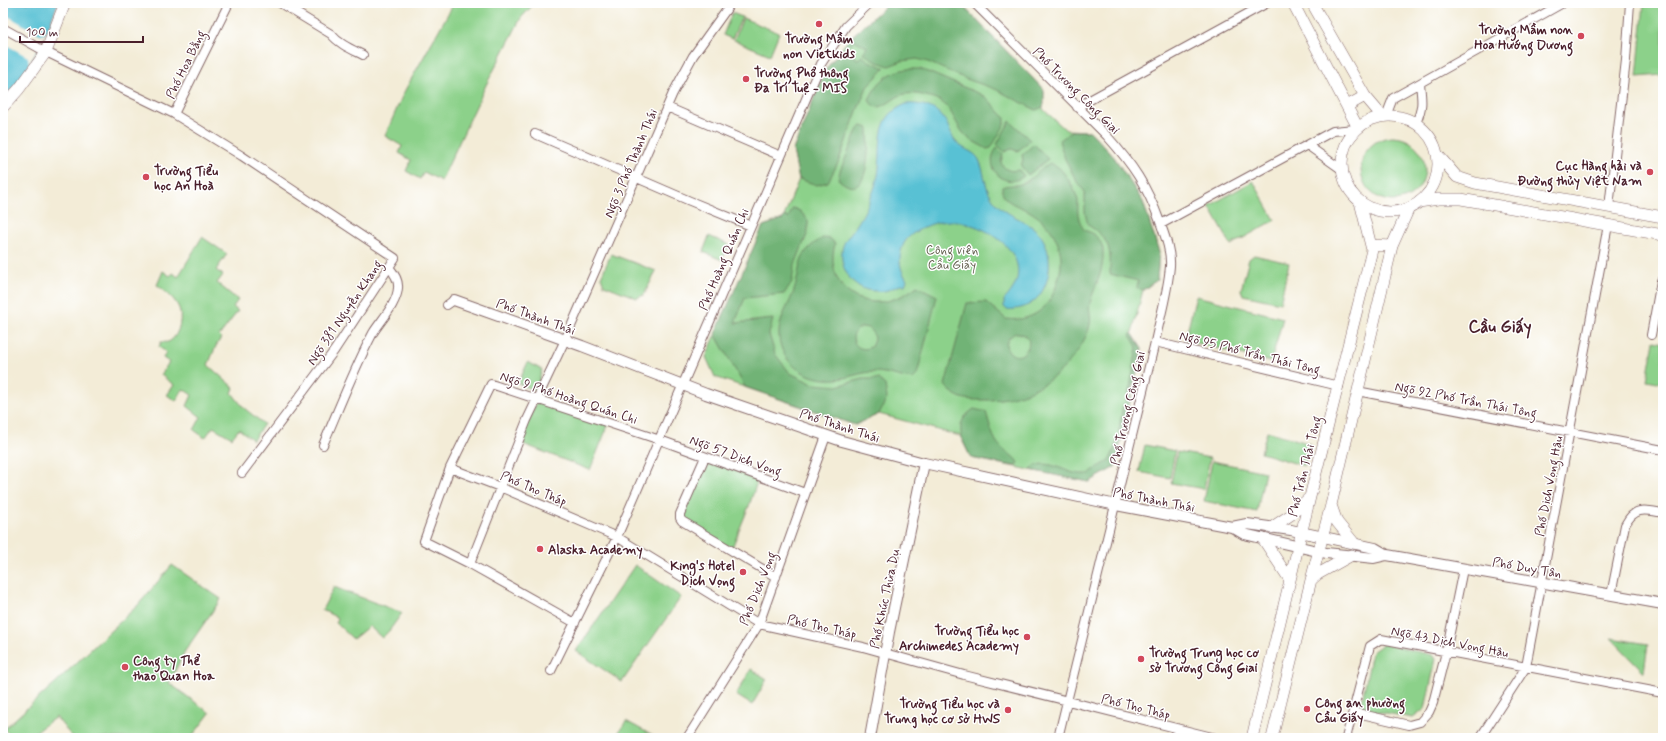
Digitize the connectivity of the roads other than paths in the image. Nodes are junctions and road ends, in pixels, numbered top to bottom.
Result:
1 (65, 3) edge
2 (229, 3) edge
3 (280, 3) edge
4 (731, 3) edge
5 (870, 3) edge
6 (974, 3) edge
7 (1267, 3) edge
8 (1293, 3) edge
9 (1312, 3) edge
10 (1563, 3) edge
11 (1630, 3) edge
12 (3, 28) edge
13 (42, 50) junction
14 (363, 55) dead end
15 (1420, 84) junction
16 (1365, 96) junction
17 (1347, 106) junction
18 (3, 107) edge
19 (667, 107) junction
20 (1077, 107) junction
21 (174, 114) junction
22 (1384, 116) junction
23 (1416, 123) junction
24 (1356, 127) junction
25 (535, 134) dead end
26 (1306, 145) junction
27 (1438, 155) junction
28 (781, 156) junction
29 (1341, 169) junction
30 (636, 178) junction
31 (1360, 202) junction
32 (1419, 202) junction
33 (1609, 207) junction
34 (1409, 208) junction
35 (1637, 212) junction
36 (1663, 217) edge
37 (1161, 224) junction
38 (1608, 225) junction
39 (751, 226) junction
40 (1634, 230) junction
41 (1663, 235) edge
42 (1372, 245) junction
43 (1392, 246) junction
44 (389, 267) junction
45 (1663, 281) edge
46 (450, 302) dead end
47 (1651, 335) dead end
48 (565, 340) junction
49 (1155, 342) junction
50 (683, 384) junction
51 (1339, 386) junction
52 (1357, 391) junction
53 (538, 399) junction
54 (1570, 431) junction
55 (826, 436) junction
56 (660, 440) junction
57 (323, 445) dead end
58 (1663, 450) edge
59 (705, 457) junction
60 (924, 463) junction
61 (450, 468) junction
62 (242, 473) dead end
63 (500, 487) junction
64 (805, 493) junction
65 (1310, 497) junction
66 (1116, 505) junction
67 (1331, 506) junction
68 (1663, 513) edge
69 (1232, 527) junction
70 (1271, 528) junction
71 (1302, 532) junction
72 (1323, 536) junction
73 (617, 537) junction
74 (1264, 539) junction
75 (1354, 543) junction
76 (1298, 548) junction
77 (1318, 551) junction
78 (1352, 555) junction
79 (1387, 555) junction
80 (470, 564) junction
81 (1463, 569) junction
82 (776, 577) junction
83 (1290, 580) junction
84 (1310, 580) junction
85 (1541, 583) junction
86 (1611, 595) junction
87 (1663, 604) edge
88 (575, 623) junction
89 (759, 624) junction
90 (1446, 652) junction
91 (886, 654) junction
92 (1526, 667) junction
93 (551, 670) dead end
94 (1663, 693) edge
95 (1067, 700) junction
96 (1353, 712) junction
97 (1177, 728) junction
98 (687, 738) edge
99 (870, 738) edge
100 (1058, 738) edge
101 (1174, 738) edge
102 (1216, 738) edge
103 (1252, 738) edge
104 (1272, 738) edge
105 (1346, 738) edge
106 (1480, 738) edge

1 - 13 main road
2 - 21 street, Phố Hoa Bằng
3 - 14 street
4 - 19 street, Ngõ 3 Phố Thành Thái
5 - 28 street, Phố Hoàng Quán Chi
6 - 20 street, Phố Trương Công Giai
7 - 20 street
8 - 17 main road
9 - 16 main road
10 - 15 street
11 - 33 street
12 - 13 street, Ngõ 381 Nguyễn Khang
13 - 18 main road
13 - 21 street, Ngõ 381 Nguyễn Khang
15 - 22 street
15 - 23 street
16 - 17 main road
16 - 22 main road
17 - 24 main road
19 - 28 street
19 - 30 street, Ngõ 3 Phố Thành Thái
20 - 37 street, Phố Trương Công Giai
21 - 44 street, Ngõ 381 Nguyễn Khang
22 - 23 main road
22 - 24 main road
23 - 27 main road
24 - 26 street
24 - 29 main road
25 - 30 street
26 - 29 street
26 - 37 street
27 - 32 main road
27 - 33 main road
28 - 39 street, Phố Hoàng Quán Chi
29 - 31 main road
30 - 39 street
30 - 48 street, Ngõ 3 Phố Thành Thái
31 - 34 main road
31 - 42 main road, Phố Trần Thái Tông
32 - 34 main road
32 - 38 main road
33 - 35 main road
34 - 43 main road
35 - 36 main road
35 - 40 main road
37 - 49 street, Phố Trương Công Giai
38 - 40 main road
38 - 54 street, Phố Dịch Vọng Hậu
39 - 50 street, Phố Hoàng Quán Chi
40 - 41 main road
42 - 43 main road
42 - 51 main road, Phố Trần Thái Tông
43 - 52 main road
44 - 57 street
44 - 62 street, Ngõ 381 Nguyễn Khang
45 - 47 street
46 - 48 street, Phố Thành Thái
48 - 50 street, Phố Thành Thái
48 - 53 street, Ngõ 3 Phố Thành Thái
49 - 51 street, Ngõ 95 Phố Trần Thái Tông
49 - 66 street, Phố Trương Công Giai
50 - 55 street, Phố Thành Thái
50 - 56 street, Phố Hoàng Quán Chi
51 - 65 main road, Phố Trần Thái Tông
52 - 54 street, Ngõ 92 Phố Trần Thái Tông
52 - 67 main road
53 - 56 street, Ngõ 9 Phố Hoàng Quán Chi
53 - 61 street, Ngõ 9 Phố Hoàng Quán Chi
53 - 63 street, Ngõ 3 Phố Thành Thái
54 - 58 street, Ngõ 92 Phố Trần Thái Tông
54 - 85 street, Phố Dịch Vọng Hậu
55 - 60 street, Phố Thành Thái
55 - 64 street, Phố Dịch Vọng
56 - 59 street, Ngõ 57 Dịch Vọng
56 - 73 street, Phố Hoàng Quán Chi
59 - 64 street, Ngõ 57 Dịch Vọng
59 - 82 street
60 - 66 street, Phố Thành Thái
60 - 91 street, Phố Khúc Thừa Dụ
61 - 63 street, Phố Thọ Tháp
61 - 80 street
63 - 73 street, Phố Thọ Tháp
63 - 80 street, Ngõ 3 Phố Thành Thái
64 - 82 street, Phố Dịch Vọng
65 - 70 main road
65 - 71 main road, Phố Trần Thái Tông
66 - 69 street, Phố Thành Thái
66 - 95 street, Phố Trương Công Giai
67 - 72 main road
67 - 75 main road
68 - 86 street
69 - 70 street, Phố Thành Thái
69 - 74 street, Phố Thành Thái
70 - 71 street, Phố Thành Thái
71 - 72 street, Phố Thành Thái
71 - 76 main road, Phố Trần Thái Tông
72 - 75 street, Phố Duy Tân
72 - 77 main road
73 - 88 street, Phố Hoàng Quán Chi
73 - 89 street, Phố Thọ Tháp
74 - 76 street, Phố Thành Thái
74 - 83 main road
75 - 79 street, Phố Duy Tân
76 - 77 street, Phố Thành Thái
76 - 83 main road, Phố Trần Thái Tông
77 - 78 street, Phố Duy Tân
77 - 84 main road
78 - 79 street, Phố Duy Tân
78 - 84 main road
79 - 81 street, Phố Duy Tân
80 - 88 street
81 - 85 street, Phố Duy Tân
81 - 90 street
82 - 89 street, Phố Dịch Vọng
83 - 103 main road, Phố Trần Thái Tông
84 - 104 main road
85 - 86 street, Phố Duy Tân
85 - 92 street, Phố Dịch Vọng Hậu
86 - 87 street, Phố Duy Tân
88 - 93 street, Phố Hoàng Quán Chi
89 - 91 street, Phố Thọ Tháp
89 - 98 street, Phố Dịch Vọng
90 - 92 street, Ngõ 43 Dịch Vọng Hậu
90 - 96 street
90 - 96 street, Ngõ 43 Dịch Vọng Hậu
91 - 95 street, Phố Thọ Tháp
91 - 99 street, Phố Khúc Thừa Dụ
92 - 94 street, Ngõ 43 Dịch Vọng Hậu
92 - 106 street, Phố Dịch Vọng Hậu
95 - 97 street, Phố Thọ Tháp
95 - 100 street, Phố Trương Công Giai
96 - 105 street, Ngõ 43 Dịch Vọng Hậu
97 - 101 street
97 - 102 street, Phố Thọ Tháp

